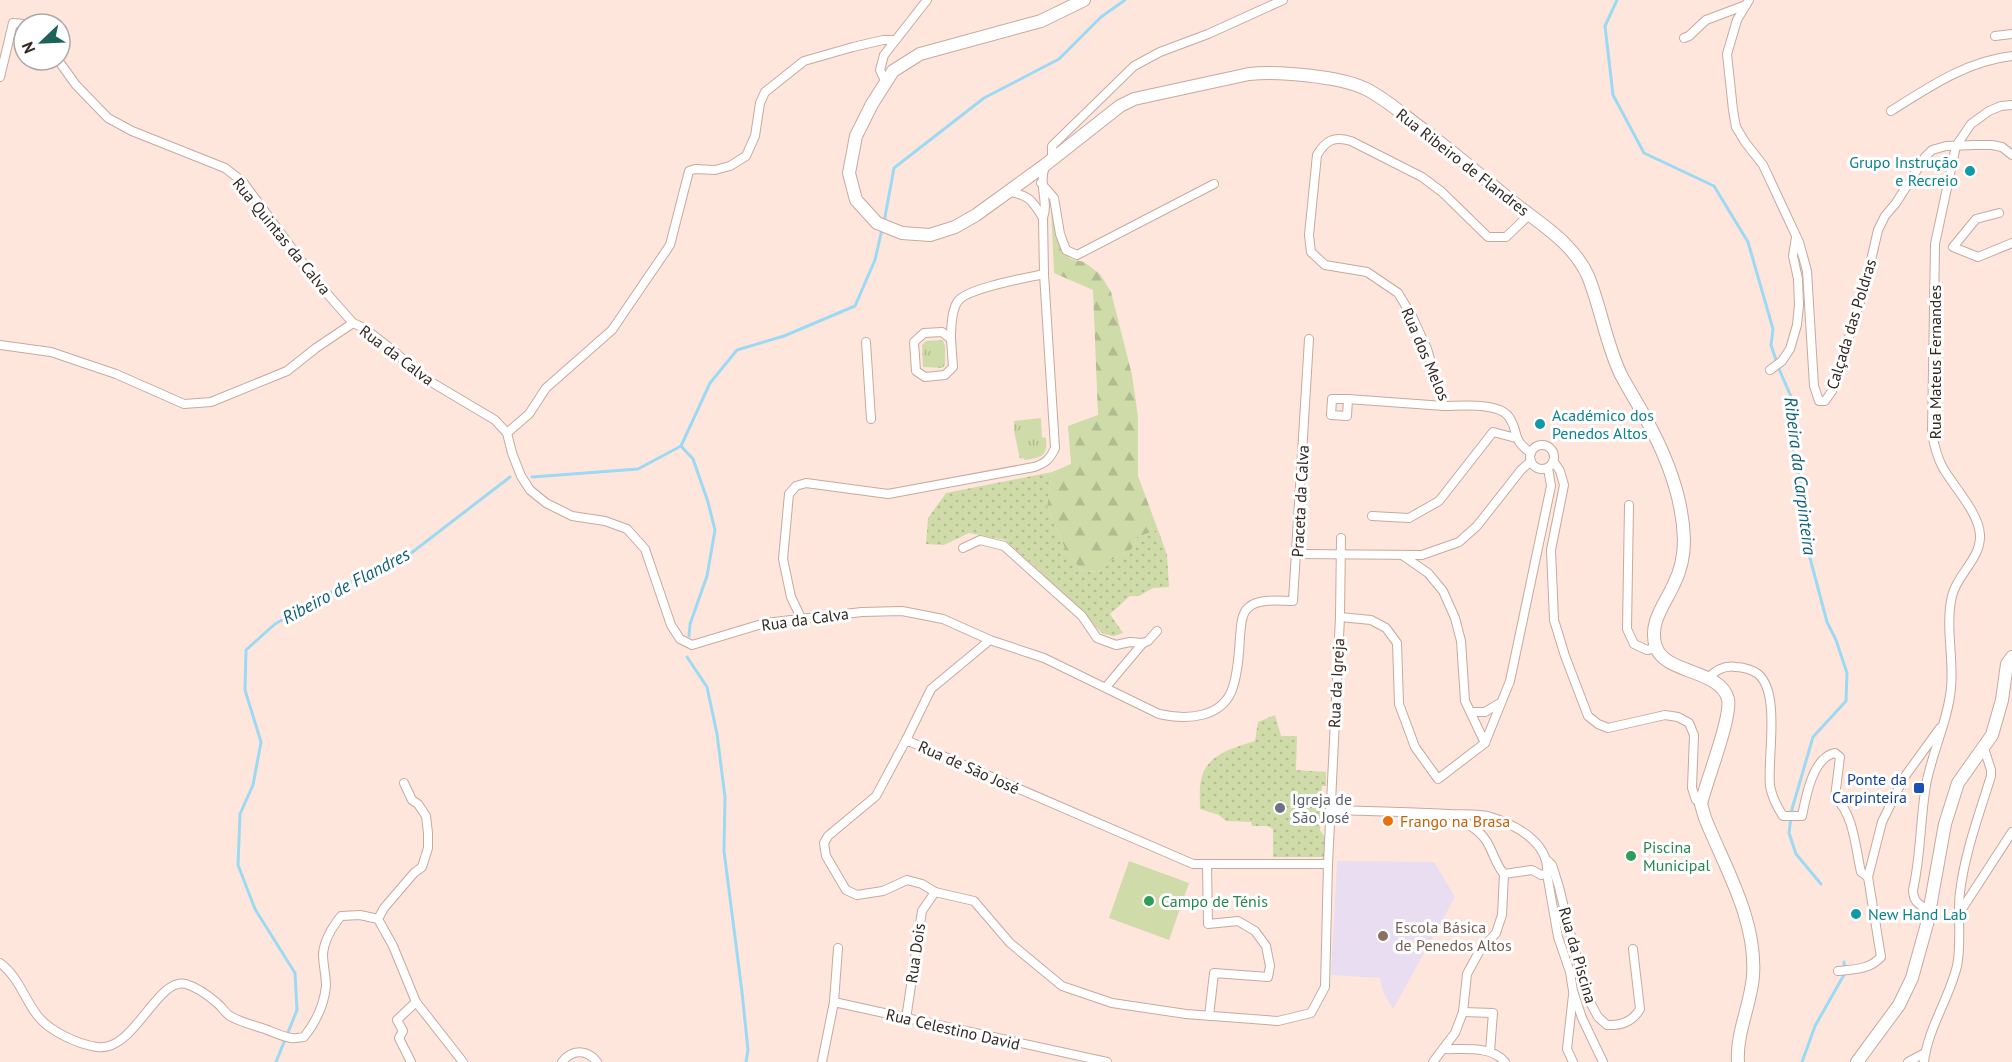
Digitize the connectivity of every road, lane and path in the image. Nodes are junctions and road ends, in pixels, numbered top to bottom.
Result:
1 (927, 0) edge
2 (1084, 0) edge
3 (1283, 0) edge
4 (1747, 3) edge
5 (12, 28) edge
6 (2012, 34) edge
7 (1995, 36) dead end
8 (1684, 38) dead end
9 (894, 40) junction
10 (2012, 56) edge
11 (67, 72) edge
12 (0, 77) edge
13 (886, 83) junction
14 (2012, 105) edge
15 (1891, 111) dead end
16 (1956, 146) junction
17 (2012, 155) edge
18 (1049, 162) junction
19 (1041, 183) junction
20 (1214, 184) dead end
21 (1008, 191) junction
22 (1999, 213) dead end
23 (1529, 215) junction
24 (1043, 218) junction
25 (1796, 237) junction
26 (2012, 243) edge
27 (1044, 274) junction
28 (353, 323) junction
29 (951, 339) junction
30 (1309, 339) dead end
31 (867, 342) dead end
32 (0, 345) edge
33 (1770, 370) dead end
34 (1348, 399) dead end
35 (1444, 406) junction
36 (871, 419) dead end
37 (507, 434) junction
38 (1516, 438) junction
39 (1531, 457) junction
40 (1551, 465) junction
41 (1629, 505) dead end
42 (1372, 516) dead end
43 (1341, 538) dead end
44 (963, 548) dead end
45 (1298, 554) junction
46 (1341, 555) junction
47 (1402, 555) junction
48 (1340, 617) junction
49 (802, 620) junction
50 (1242, 621) joint
51 (1157, 631) dead end
52 (990, 640) junction
53 (1143, 643) junction
54 (1656, 648) junction
55 (2012, 657) edge
56 (1708, 678) junction
57 (1106, 687) junction
58 (1502, 701) junction
59 (1471, 712) junction
60 (1944, 723) junction
61 (906, 740) junction
62 (1485, 742) junction
63 (1984, 748) junction
64 (404, 783) dead end
65 (1701, 804) junction
66 (1330, 810) junction
67 (1447, 814) junction
68 (2012, 832) edge
69 (1544, 856) junction
70 (1207, 864) junction
71 (1328, 864) junction
72 (1504, 874) junction
73 (1547, 874) junction
74 (1868, 877) junction
75 (935, 892) junction
76 (1928, 910) junction
77 (1958, 915) junction
78 (378, 919) junction
79 (838, 948) dead end
80 (1633, 948) dead end
81 (0, 963) edge
82 (1838, 970) dead end
83 (1573, 991) junction
84 (416, 1002) junction
85 (834, 1002) junction
86 (1464, 1012) junction
87 (1209, 1016) junction
88 (906, 1019) junction
89 (1443, 1049) junction
90 (1490, 1051) junction
91 (1924, 1057) edge
92 (411, 1062) edge
93 (463, 1062) edge
94 (562, 1062) edge
95 (597, 1062) edge
96 (822, 1062) edge
97 (1107, 1062) edge
98 (1433, 1062) edge
99 (1505, 1062) edge
100 (1573, 1062) edge
101 (1603, 1062) edge
102 (1738, 1062) edge
103 (1857, 1062) edge
104 (1908, 1062) edge

1 - 9 street
2 - 13 main road, Rua Ribeiro de Flandres
3 - 18 street
4 - 8 street, Calçada das Poldras
4 - 25 street, Calçada das Poldras
5 - 12 street
6 - 7 street
9 - 13 street
9 - 37 street
10 - 15 street
11 - 28 street, Rua Quintas da Calva
13 - 21 main road, Rua Ribeiro de Flandres
14 - 16 street, Rua Mateus Fernandes
16 - 17 street
16 - 25 street, Calçada das Poldras
16 - 60 street, Rua Mateus Fernandes
18 - 19 street
18 - 21 main road, Rua Ribeiro de Flandres
18 - 23 main road, Rua Ribeiro de Flandres
19 - 20 street
19 - 24 street
21 - 24 street
22 - 26 street
23 - 35 street, Rua dos Melos
23 - 54 main road, Rua Ribeiro de Flandres
24 - 27 street
25 - 33 street, Calçada das Poldras
27 - 29 street
27 - 49 street
28 - 32 street, Rua da Calva
28 - 37 street, Rua da Calva
29 - 29 street
30 - 45 street, Praceta da Calva
31 - 36 street
34 - 35 street
35 - 38 street, Rua dos Melos
37 - 49 street, Rua da Calva
38 - 39 street, Rua dos Melos
38 - 42 street
39 - 40 street
39 - 40 street
39 - 47 street
40 - 58 street
40 - 65 street
41 - 54 street
43 - 46 street, Rua da Igreja
44 - 53 street
45 - 46 street
45 - 50 street, Praceta da Calva
46 - 47 street
46 - 48 street, Rua da Igreja
47 - 59 street
48 - 62 street
48 - 66 street, Rua da Igreja
49 - 52 street, Rua da Calva
50 - 57 street, Rua da Calva
51 - 53 street
52 - 57 street, Rua da Calva
52 - 61 street
53 - 57 street
54 - 56 main road
55 - 63 main road
56 - 65 main road
56 - 74 street
58 - 59 street
58 - 62 street
59 - 62 street
60 - 74 street
60 - 76 street, Rua Mateus Fernandes
61 - 70 street, Rua de São José
61 - 75 street, Rua de São José
63 - 76 main road
63 - 77 street
64 - 78 street
65 - 102 main road
66 - 67 street
66 - 71 street, Rua da Igreja
67 - 69 street
67 - 72 street
68 - 77 street
69 - 73 street
69 - 80 street, Rua da Piscina
70 - 71 street, Rua de São José
70 - 87 street
71 - 87 street, Rua da Igreja
72 - 73 street
72 - 86 street
73 - 83 street
74 - 82 street
75 - 87 street, Rua de São José
75 - 88 street, Rua Dois
76 - 103 main road
77 - 91 street
78 - 81 street
78 - 84 street
79 - 85 street
83 - 100 street
83 - 101 street
84 - 92 street
84 - 93 street
85 - 88 street, Rua Celestino David
85 - 96 street
86 - 89 street
86 - 90 street
88 - 97 street, Rua Celestino David
89 - 90 street
89 - 98 street
90 - 99 street
91 - 104 street
94 - 95 street

